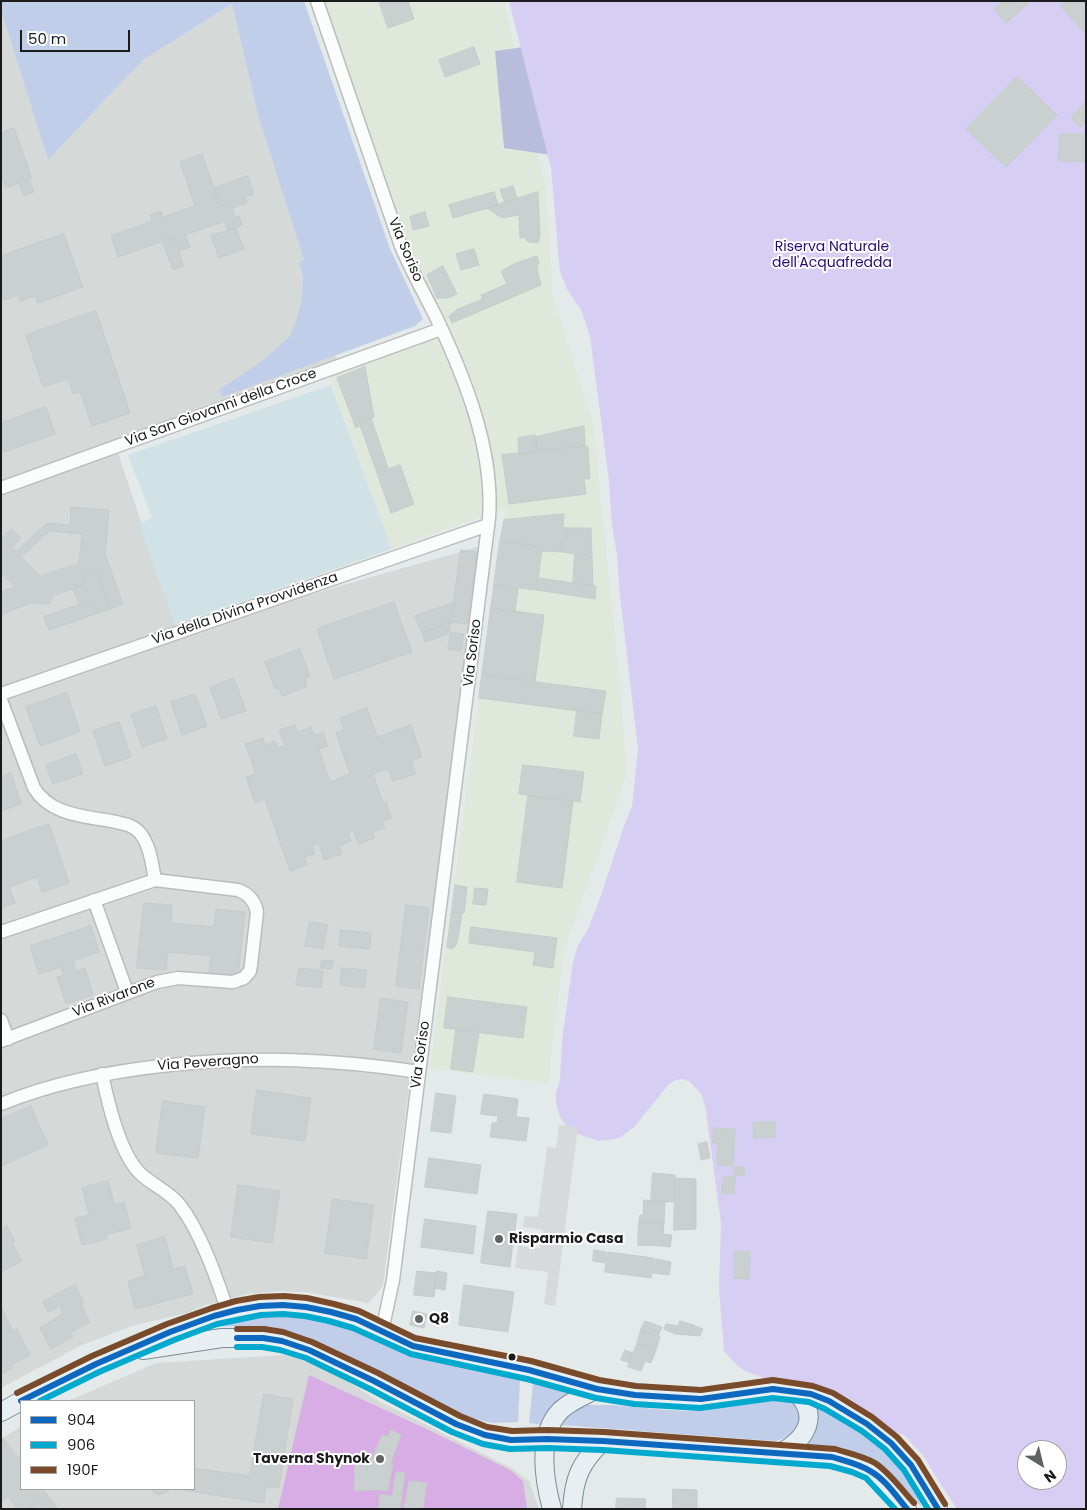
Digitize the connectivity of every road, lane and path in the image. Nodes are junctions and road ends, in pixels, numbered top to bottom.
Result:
1 (317, 1) edge
2 (441, 329) junction
3 (1, 488) edge
4 (488, 525) junction
5 (1, 694) edge
6 (1, 700) edge
7 (155, 880) junction
8 (94, 900) junction
9 (1, 932) edge
10 (127, 992) junction
11 (1, 1020) edge
12 (5, 1040) edge
13 (419, 1072) junction
14 (102, 1074) junction
15 (1, 1104) edge
16 (228, 1312) junction
17 (382, 1331) junction
18 (125, 1352) junction
19 (597, 1389) junction
20 (794, 1390) junction
21 (23, 1400) edge
22 (20, 1402) edge
23 (1, 1412) edge
24 (547, 1439) junction
25 (603, 1441) junction
26 (780, 1453) junction
27 (552, 1509) edge
28 (572, 1509) edge
29 (907, 1509) edge
30 (938, 1509) edge

1 - 2 street, Via Soriso
2 - 3 street, Via San Giovanni della Croce
2 - 4 street, Via Soriso
4 - 5 street, Via della Divina Provvidenza
4 - 13 street, Via Soriso
6 - 7 street
7 - 8 street, Via Rivarone
7 - 10 street, Via Rivarone
8 - 9 street, Via Rivarone
8 - 10 street
10 - 12 street, Via Rivarone
11 - 12 street
13 - 14 street, Via Peveragno
13 - 17 street, Via Soriso
14 - 15 street, Via Peveragno
14 - 16 street
16 - 17 main road
16 - 18 main road
17 - 19 main road
18 - 21 main road
18 - 24 main road
19 - 20 main road
19 - 24 main road
20 - 26 main road
20 - 30 main road
22 - 23 main road
24 - 25 main road
24 - 27 main road
25 - 26 main road
25 - 28 main road
26 - 29 main road

